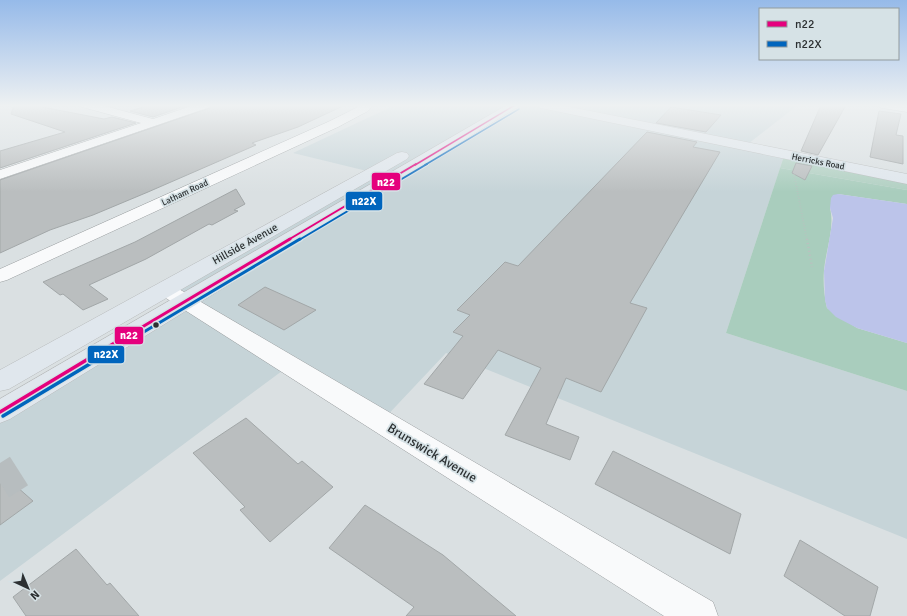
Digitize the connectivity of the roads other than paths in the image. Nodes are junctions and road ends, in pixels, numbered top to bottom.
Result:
1 (123, 134) edge
2 (313, 134) edge
3 (443, 134) edge
4 (465, 134) edge
5 (679, 134) edge
6 (0, 175) edge
7 (907, 179) edge
8 (0, 276) edge
9 (175, 296) junction
10 (0, 382) edge
11 (0, 412) edge
12 (699, 616) edge

1 - 6 street
2 - 8 street, Latham Road
3 - 9 main road, Hillside Avenue
4 - 9 main road, Hillside Avenue
5 - 7 main road, Herricks Road
9 - 10 main road, Hillside Avenue
9 - 11 main road, Hillside Avenue
9 - 12 street, Brunswick Avenue

